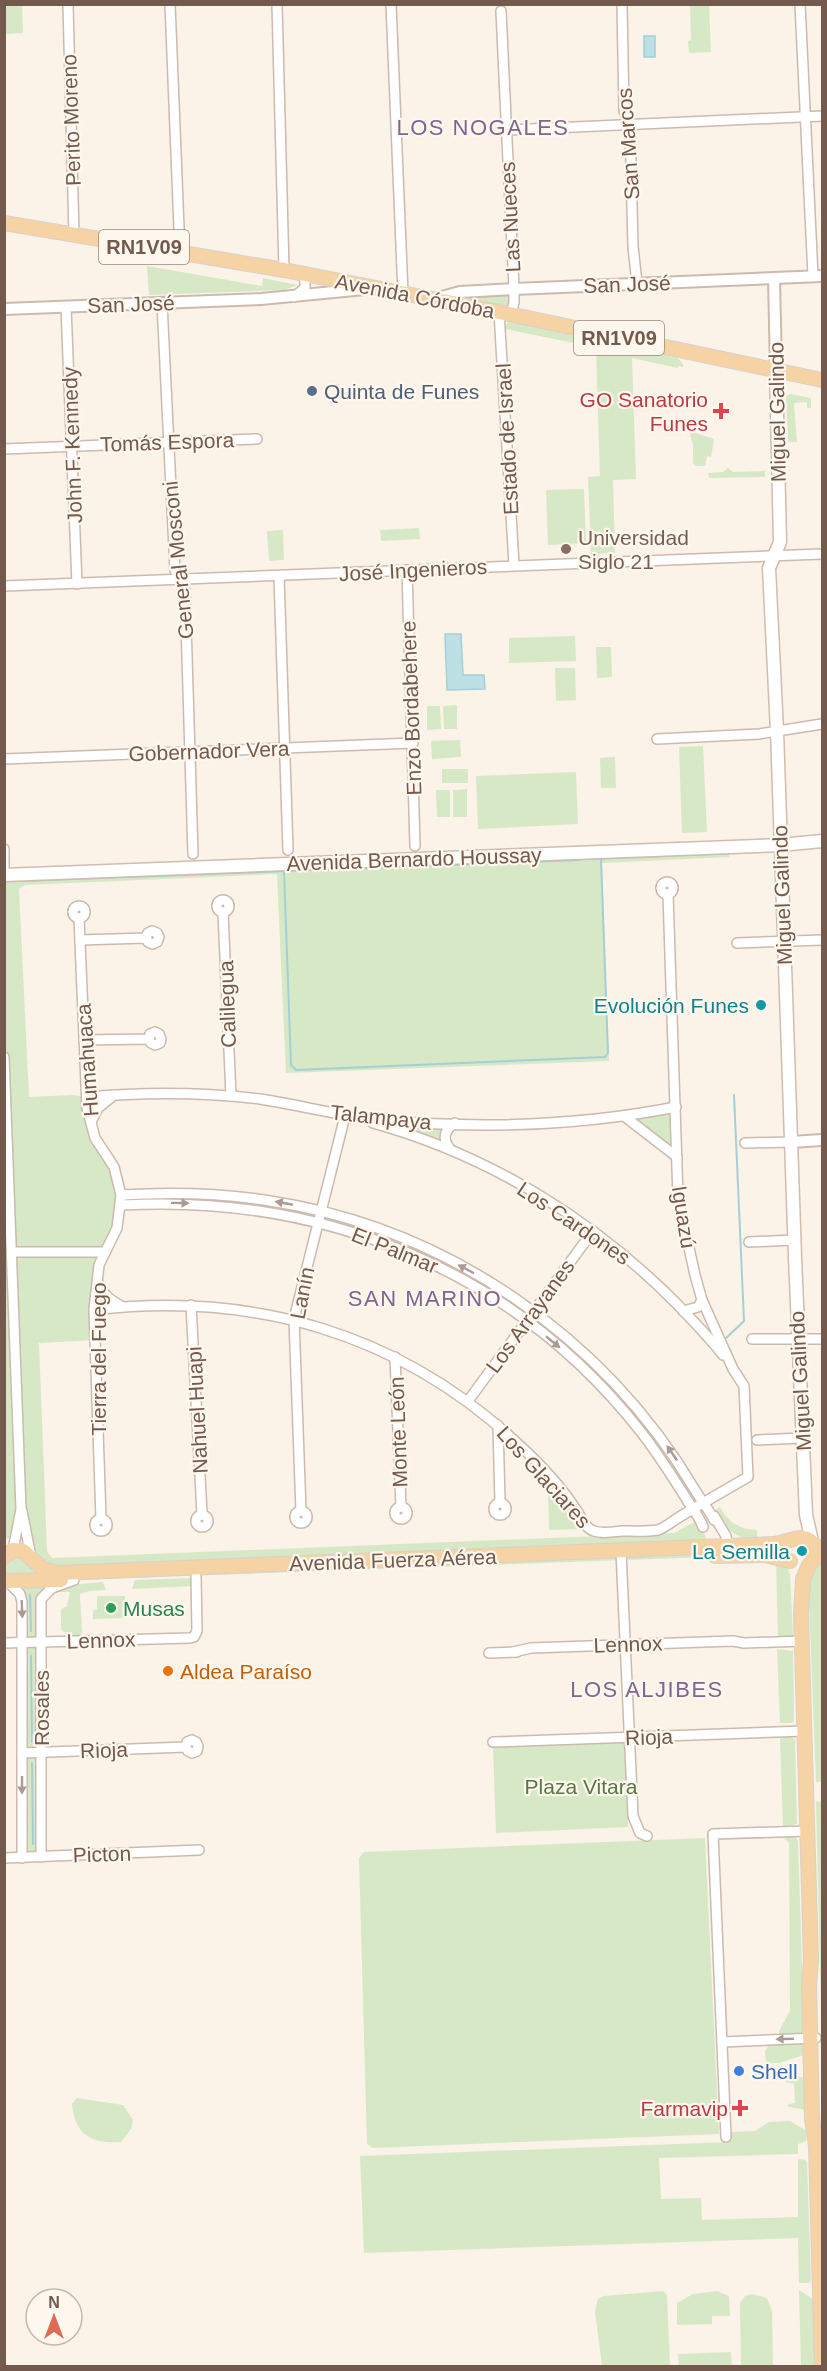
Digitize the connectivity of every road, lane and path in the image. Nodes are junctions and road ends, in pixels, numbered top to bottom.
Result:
1 (68, 4) edge
2 (170, 4) edge
3 (277, 4) edge
4 (391, 4) edge
5 (622, 4) edge
6 (800, 4) edge
7 (501, 11) dead end
8 (822, 116) edge
9 (806, 117) junction
10 (627, 124) junction
11 (506, 130) junction
12 (4, 223) edge
13 (74, 235) junction
14 (180, 253) junction
15 (284, 270) junction
16 (301, 274) junction
17 (818, 276) edge
18 (774, 278) junction
19 (637, 283) junction
20 (374, 288) junction
21 (514, 289) junction
22 (403, 294) junction
23 (294, 297) junction
24 (433, 300) junction
25 (162, 303) junction
26 (66, 307) junction
27 (4, 309) edge
28 (505, 314) junction
29 (776, 370) junction
30 (822, 380) edge
31 (257, 439) dead end
32 (168, 442) junction
33 (72, 446) junction
34 (4, 449) edge
35 (822, 554) edge
36 (773, 556) junction
37 (514, 565) junction
38 (407, 570) junction
39 (279, 576) junction
40 (180, 580) junction
41 (78, 584) junction
42 (4, 586) edge
43 (822, 724) edge
44 (777, 731) junction
45 (657, 739) dead end
46 (412, 743) junction
47 (284, 748) junction
48 (190, 752) junction
49 (4, 759) edge
50 (822, 841) edge
51 (781, 845) junction
52 (415, 846) dead end
53 (4, 849) edge
54 (288, 850) dead end
55 (194, 854) dead end
56 (4, 868) edge
57 (4, 875) edge
58 (668, 894) dead end
59 (223, 912) dead end
60 (79, 918) dead end
61 (146, 938) dead end
62 (80, 940) junction
63 (822, 940) edge
64 (784, 942) junction
65 (737, 944) dead end
66 (148, 1039) dead end
67 (84, 1040) junction
68 (4, 1057) edge
69 (115, 1094) junction
70 (231, 1096) junction
71 (87, 1097) junction
72 (676, 1107) junction
73 (345, 1116) junction
74 (624, 1116) junction
75 (91, 1122) junction
76 (455, 1123) junction
77 (822, 1140) edge
78 (791, 1142) junction
79 (745, 1143) dead end
80 (450, 1149) junction
81 (677, 1157) junction
82 (223, 1195) junction
83 (122, 1200) junction
84 (223, 1205) junction
85 (321, 1211) junction
86 (317, 1222) junction
87 (593, 1230) junction
88 (794, 1240) junction
89 (749, 1242) dead end
90 (12, 1252) junction
91 (105, 1252) junction
92 (97, 1277) junction
93 (702, 1300) junction
94 (191, 1305) junction
95 (123, 1307) junction
96 (94, 1310) junction
97 (534, 1311) junction
98 (683, 1311) junction
99 (294, 1319) junction
100 (527, 1321) junction
101 (753, 1339) dead end
102 (822, 1339) edge
103 (798, 1340) junction
104 (395, 1357) junction
105 (733, 1369) junction
106 (468, 1401) junction
107 (498, 1425) junction
108 (803, 1438) junction
109 (757, 1440) dead end
110 (500, 1502) dead end
111 (703, 1503) junction
112 (401, 1507) dead end
113 (21, 1509) junction
114 (693, 1509) junction
115 (301, 1511) dead end
116 (202, 1514) dead end
117 (806, 1515) junction
118 (101, 1519) dead end
119 (793, 1540) junction
120 (816, 1542) edge
121 (8, 1551) edge
122 (728, 1551) junction
123 (711, 1552) junction
124 (621, 1555) junction
125 (31, 1558) junction
126 (815, 1560) edge
127 (449, 1562) junction
128 (791, 1562) junction
129 (196, 1576) junction
130 (9, 1579) edge
131 (74, 1581) junction
132 (801, 1614) junction
133 (802, 1641) junction
134 (40, 1642) junction
135 (4, 1643) edge
136 (22, 1643) junction
137 (625, 1647) junction
138 (489, 1653) dead end
139 (805, 1731) junction
140 (629, 1737) junction
141 (493, 1742) dead end
142 (186, 1747) dead end
143 (41, 1752) junction
144 (22, 1753) junction
145 (807, 1831) junction
146 (647, 1836) dead end
147 (199, 1850) dead end
148 (41, 1857) junction
149 (4, 1858) edge
150 (22, 1858) junction
151 (813, 2038) junction
152 (722, 2042) junction
153 (726, 2137) dead end
154 (822, 2367) edge

1 - 13 street, Perito Moreno
2 - 14 street
3 - 15 street
4 - 22 street
5 - 10 street, San Marcos
6 - 9 street
7 - 11 street, Las Nueces
8 - 9 street
9 - 10 street
9 - 17 street
10 - 11 street
10 - 19 street, San Marcos
11 - 21 street, Las Nueces
12 - 13 main road, Avenida Córdoba / RN1V09
13 - 14 main road, Avenida Córdoba / RN1V09
14 - 15 main road, Avenida Córdoba / RN1V09
15 - 16 main road, Avenida Córdoba / RN1V09
16 - 20 main road, Avenida Córdoba / RN1V09
16 - 23 street
17 - 18 street, San José
18 - 19 street, San José
18 - 29 street, Miguel Galindo
19 - 21 street, San José
20 - 22 main road, Avenida Córdoba / RN1V09
20 - 23 street, San José
21 - 24 street, San José
21 - 28 street, Las Nueces
22 - 24 main road, Avenida Córdoba / RN1V09
23 - 25 street, San José
24 - 28 main road, Avenida Córdoba / RN1V09
25 - 26 street, San José
25 - 32 street, General Mosconi
26 - 27 street, San José
26 - 33 street, John F. Kennedy
28 - 29 main road, Avenida Córdoba / RN1V09
28 - 37 street, Estado de Israel
29 - 30 main road, Avenida Córdoba / RN1V09
29 - 36 main road, Miguel Galindo
31 - 32 street, Tomás Espora
32 - 33 street, Tomás Espora
32 - 40 street, General Mosconi
33 - 34 street, Tomás Espora
33 - 41 street, John F. Kennedy
35 - 36 street, José Ingenieros
36 - 37 street, José Ingenieros
36 - 44 main road, Miguel Galindo
37 - 38 street, José Ingenieros
38 - 39 street, José Ingenieros
38 - 46 street, Enzo Bordabehere
39 - 40 street, José Ingenieros
39 - 47 street
40 - 41 street, José Ingenieros
40 - 48 street, General Mosconi
41 - 42 street, José Ingenieros
43 - 44 street
44 - 45 street
44 - 51 main road, Miguel Galindo
46 - 47 street, Gobernador Vera
46 - 52 street, Enzo Bordabehere
47 - 48 street, Gobernador Vera
47 - 54 street
48 - 49 street, Gobernador Vera
48 - 55 street, General Mosconi
50 - 51 main road, Avenida Bernardo Houssay
51 - 57 main road, Avenida Bernardo Houssay
51 - 64 main road, Miguel Galindo
53 - 56 street
58 - 72 street, Iguazú
59 - 70 street, Calilegua
60 - 62 street, Humahuaca
61 - 62 street
62 - 67 street, Humahuaca
63 - 64 street
64 - 65 street
64 - 78 main road, Miguel Galindo
66 - 67 street
67 - 71 street, Humahuaca
68 - 90 street
69 - 70 street, Talampaya
69 - 71 street, Talampaya
69 - 75 street
70 - 73 street, Talampaya
71 - 75 street, Humahuaca
72 - 74 street, Talampaya
72 - 81 street, Iguazú
73 - 76 street, Talampaya
73 - 80 street, Los Cardones
73 - 85 street, Lanín
74 - 76 street, Talampaya
74 - 81 street
75 - 83 street, Humahuaca
76 - 80 street
77 - 78 street
78 - 79 street
78 - 88 main road, Miguel Galindo
80 - 87 street, Los Cardones
81 - 93 street, Iguazú
82 - 83 street, El Palmar
82 - 84 street
85 -> 82 street, El Palmar
83 -> 84 street, El Palmar
83 - 91 street, Tierra del Fuego
84 - 86 street, El Palmar
85 - 86 street, Lanín
97 -> 85 street, El Palmar
86 - 99 street, Lanín
86 - 100 street, El Palmar
87 - 97 street, Los Arrayanes
87 - 98 street, Los Cardones
88 - 89 street
88 - 103 main road, Miguel Galindo
90 - 91 street
90 - 113 street
91 - 92 street, Tierra del Fuego
92 - 95 street
92 - 96 street, Tierra del Fuego
93 - 98 street
93 - 105 street, Iguazú
94 - 95 street, Los Glaciares
94 - 99 street, Los Glaciares
94 - 116 street, Nahuel Huapi
95 - 96 street, Los Glaciares
96 - 118 street, Tierra del Fuego
97 - 100 street, Los Arrayanes
111 -> 97 street, El Palmar
98 - 105 street, Los Cardones
99 - 104 street, Los Glaciares
99 - 115 street, Lanín
100 - 106 street, Los Arrayanes
100 -> 114 street, El Palmar
101 - 103 street
102 - 103 street
103 - 108 main road, Miguel Galindo
104 - 106 street, Los Glaciares
104 - 112 street, Monte León
105 - 111 street, Iguazú
106 - 107 street, Los Glaciares
107 - 110 street
107 - 114 street, Los Glaciares
108 - 109 street
108 - 117 main road, Miguel Galindo
111 - 114 street
111 - 122 street, El Palmar
113 - 121 street
113 - 125 street
114 - 123 street, El Palmar
117 - 119 main road, Miguel Galindo
117 - 120 main road, Miguel Galindo
119 - 120 main road, Avenida Fuerza Aérea
119 - 122 main road, Avenida Fuerza Aérea
119 - 128 main road
120 - 126 main road
121 - 125 main road, Avenida Fuerza Aérea
122 - 123 main road, Avenida Fuerza Aérea
122 - 128 main road, Avenida Fuerza Aérea
123 - 124 main road, Avenida Fuerza Aérea
124 - 127 main road, Avenida Fuerza Aérea
124 - 137 street
125 - 127 main road, Avenida Fuerza Aérea
125 - 130 main road
126 - 128 main road, Avenida Fuerza Aérea
126 - 132 main road
127 - 129 main road, Avenida Fuerza Aérea
128 - 132 main road
129 - 131 main road, Avenida Fuerza Aérea
129 - 134 street, Lennox
130 - 131 main road, Avenida Fuerza Aérea
130 -> 136 street, Rosales
131 - 134 street, Rosales
132 - 133 main road
133 - 137 street, Lennox
133 - 139 main road
134 - 136 street, Lennox
134 - 143 street, Rosales
135 - 136 street, Lennox
136 - 144 street, Rosales
137 - 138 street, Lennox
137 - 140 street
139 - 140 street, Rioja
139 - 145 main road
140 - 141 street, Rioja
140 - 146 street
142 - 143 street, Rioja
143 - 144 street, Rioja
143 - 148 street, Rosales
144 -> 150 street, Rosales
145 - 151 main road
145 - 152 street
147 - 148 street, Picton
148 - 150 street, Picton
149 - 150 street, Picton
151 -> 152 street
151 - 154 main road
152 - 153 street

